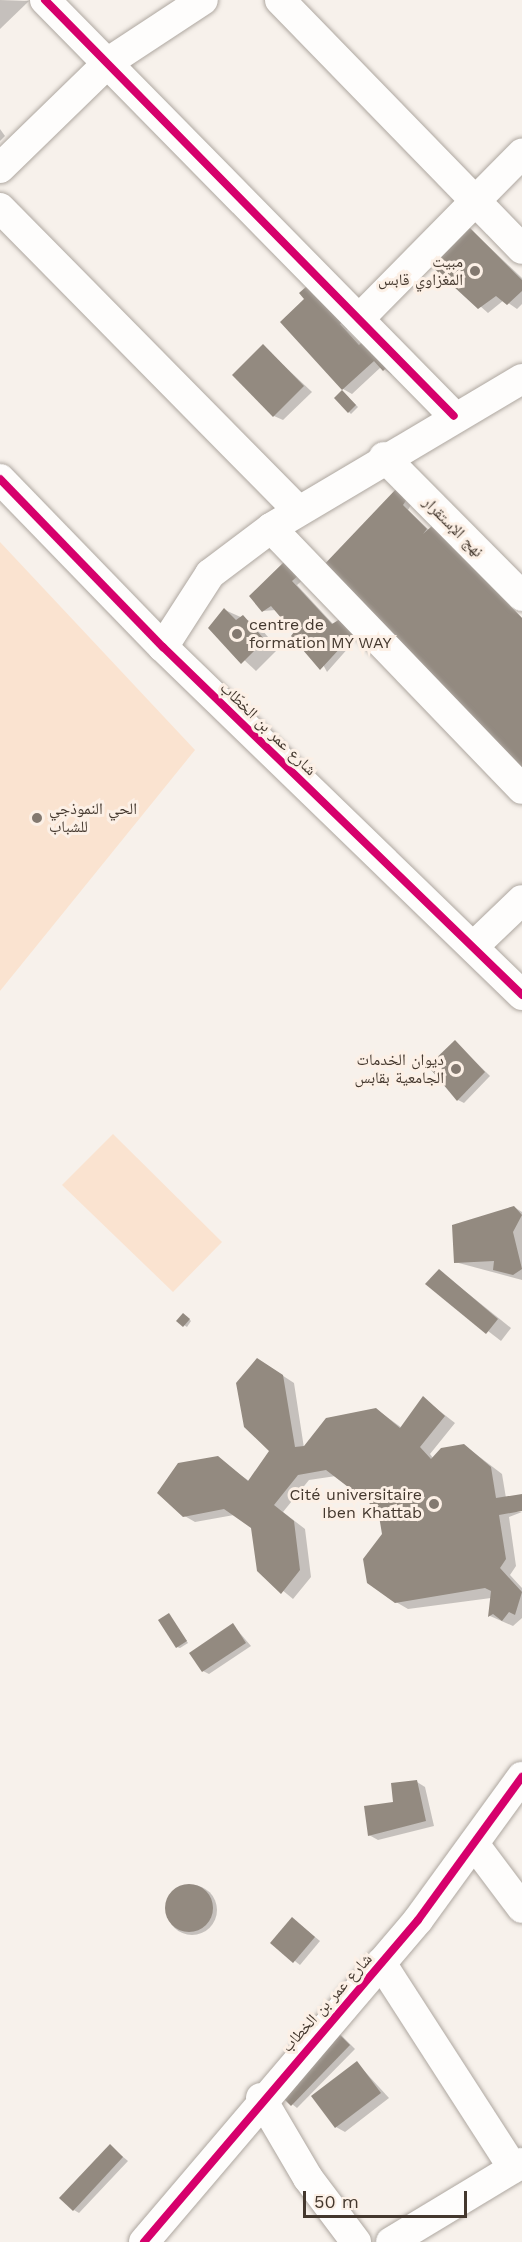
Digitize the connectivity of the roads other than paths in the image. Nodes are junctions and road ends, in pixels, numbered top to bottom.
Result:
1 (45, 0) edge
2 (203, 0) edge
3 (280, 0) edge
4 (110, 61) junction
5 (522, 154) edge
6 (0, 168) edge
7 (475, 201) junction
8 (0, 208) edge
9 (522, 249) edge
10 (360, 318) junction
11 (519, 386) edge
12 (454, 416) junction
13 (384, 457) junction
14 (0, 479) edge
15 (297, 509) junction
16 (271, 528) junction
17 (522, 597) edge
18 (164, 647) junction
19 (522, 789) edge
20 (522, 900) edge
21 (474, 945) junction
22 (522, 995) edge
23 (522, 1776) edge
24 (474, 1844) junction
25 (522, 1908) edge
26 (381, 1963) junction
27 (261, 2098) junction
28 (520, 2165) edge
29 (160, 2235) edge
30 (356, 2242) edge
31 (391, 2242) edge

1 - 4 street
2 - 4 street
3 - 7 street
4 - 6 street
4 - 10 street
5 - 7 street
7 - 9 street
7 - 10 street
8 - 15 street
10 - 12 street
11 - 12 street
12 - 13 street
13 - 15 street
13 - 17 street, نهج الإستقرار
14 - 18 street, شارع عمر بن الخطّاب
15 - 16 street
16 - 18 street
16 - 19 street
18 - 21 street, شارع عمر بن الخطّاب
20 - 21 street
21 - 22 street, شارع عمر بن الخطّاب
23 - 24 street, شارع عمر بن الخطاب
24 - 25 street
24 - 26 street, شارع عمر بن الخطاب
26 - 27 street, شارع عمر بن الخطاب
26 - 28 street
27 - 29 street, شارع عمر بن الخطاب
27 - 30 street
28 - 31 street

